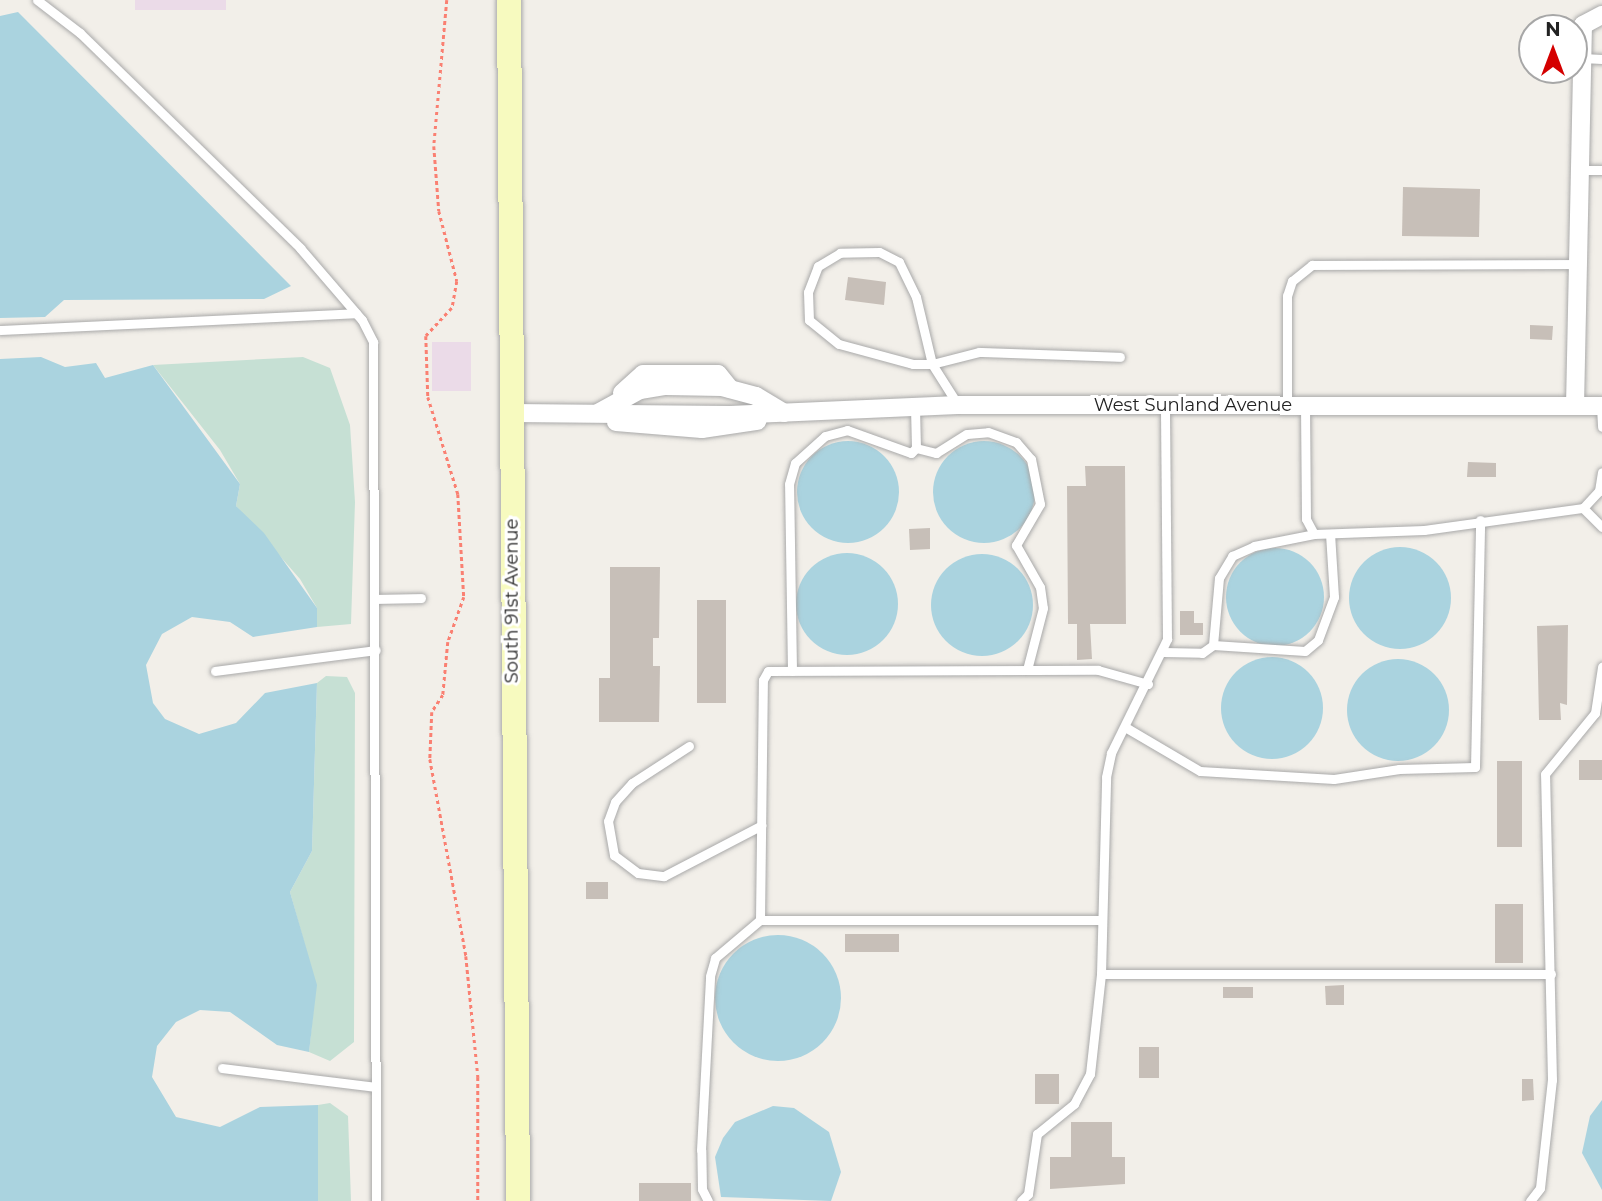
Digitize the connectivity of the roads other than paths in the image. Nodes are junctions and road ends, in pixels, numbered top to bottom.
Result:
1 (37, 0) edge
2 (509, 0) edge
3 (1582, 84) edge
4 (1580, 170) junction
5 (1602, 170) edge
6 (1578, 264) junction
7 (356, 313) junction
8 (0, 330) edge
9 (1120, 357) dead end
10 (932, 364) junction
11 (958, 405) junction
12 (1166, 405) junction
13 (1296, 405) junction
14 (915, 406) junction
15 (1575, 406) junction
16 (1602, 406) edge
17 (511, 413) junction
18 (598, 413) junction
19 (784, 413) junction
20 (1602, 427) edge
21 (916, 448) junction
22 (1601, 479) edge
23 (1583, 508) junction
24 (1480, 520) junction
25 (1602, 527) edge
26 (1314, 534) junction
27 (1329, 534) junction
28 (421, 598) dead end
29 (377, 599) junction
30 (1213, 645) junction
31 (376, 650) junction
32 (1163, 652) junction
33 (1602, 667) edge
34 (1027, 670) junction
35 (215, 671) dead end
36 (792, 671) junction
37 (1148, 684) junction
38 (1125, 727) junction
39 (689, 746) dead end
40 (762, 825) junction
41 (760, 920) junction
42 (1102, 920) junction
43 (1101, 974) junction
44 (1551, 974) junction
45 (222, 1069) dead end
46 (376, 1087) junction
47 (376, 1201) edge
48 (518, 1201) edge
49 (708, 1201) edge
50 (1021, 1201) edge
51 (1530, 1201) edge

1 - 7 lane
2 - 17 main road, South 91st Avenue
3 - 4 street
4 - 5 lane
4 - 6 street
6 - 13 lane
6 - 15 street
7 - 8 lane
7 - 29 lane
9 - 10 lane
10 - 10 lane
10 - 11 lane
11 - 12 street, West Sunland Avenue
11 - 14 street, West Sunland Avenue
12 - 13 street, West Sunland Avenue
12 - 32 lane
13 - 15 street, West Sunland Avenue
13 - 26 lane
14 - 19 street, West Sunland Avenue
14 - 21 lane
15 - 16 street, West Sunland Avenue
16 - 20 lane
17 - 18 street, West Sunland Avenue
17 - 48 main road, South 91st Avenue
18 - 19 street, West Sunland Avenue
18 - 19 street, West Sunland Avenue
21 - 34 lane
21 - 36 lane
22 - 23 lane
23 - 24 lane
23 - 25 lane
24 - 27 lane
24 - 38 lane
26 - 27 lane
26 - 30 lane
27 - 30 lane
28 - 29 lane
29 - 31 lane
30 - 32 lane
31 - 35 lane
31 - 46 lane
32 - 37 lane
33 - 44 lane
34 - 36 lane
34 - 37 lane
36 - 40 lane
37 - 38 lane
38 - 42 lane
39 - 40 lane
40 - 41 lane
41 - 42 lane
41 - 49 lane
42 - 43 lane
43 - 44 lane
43 - 50 lane
44 - 51 lane
45 - 46 lane
46 - 47 lane

